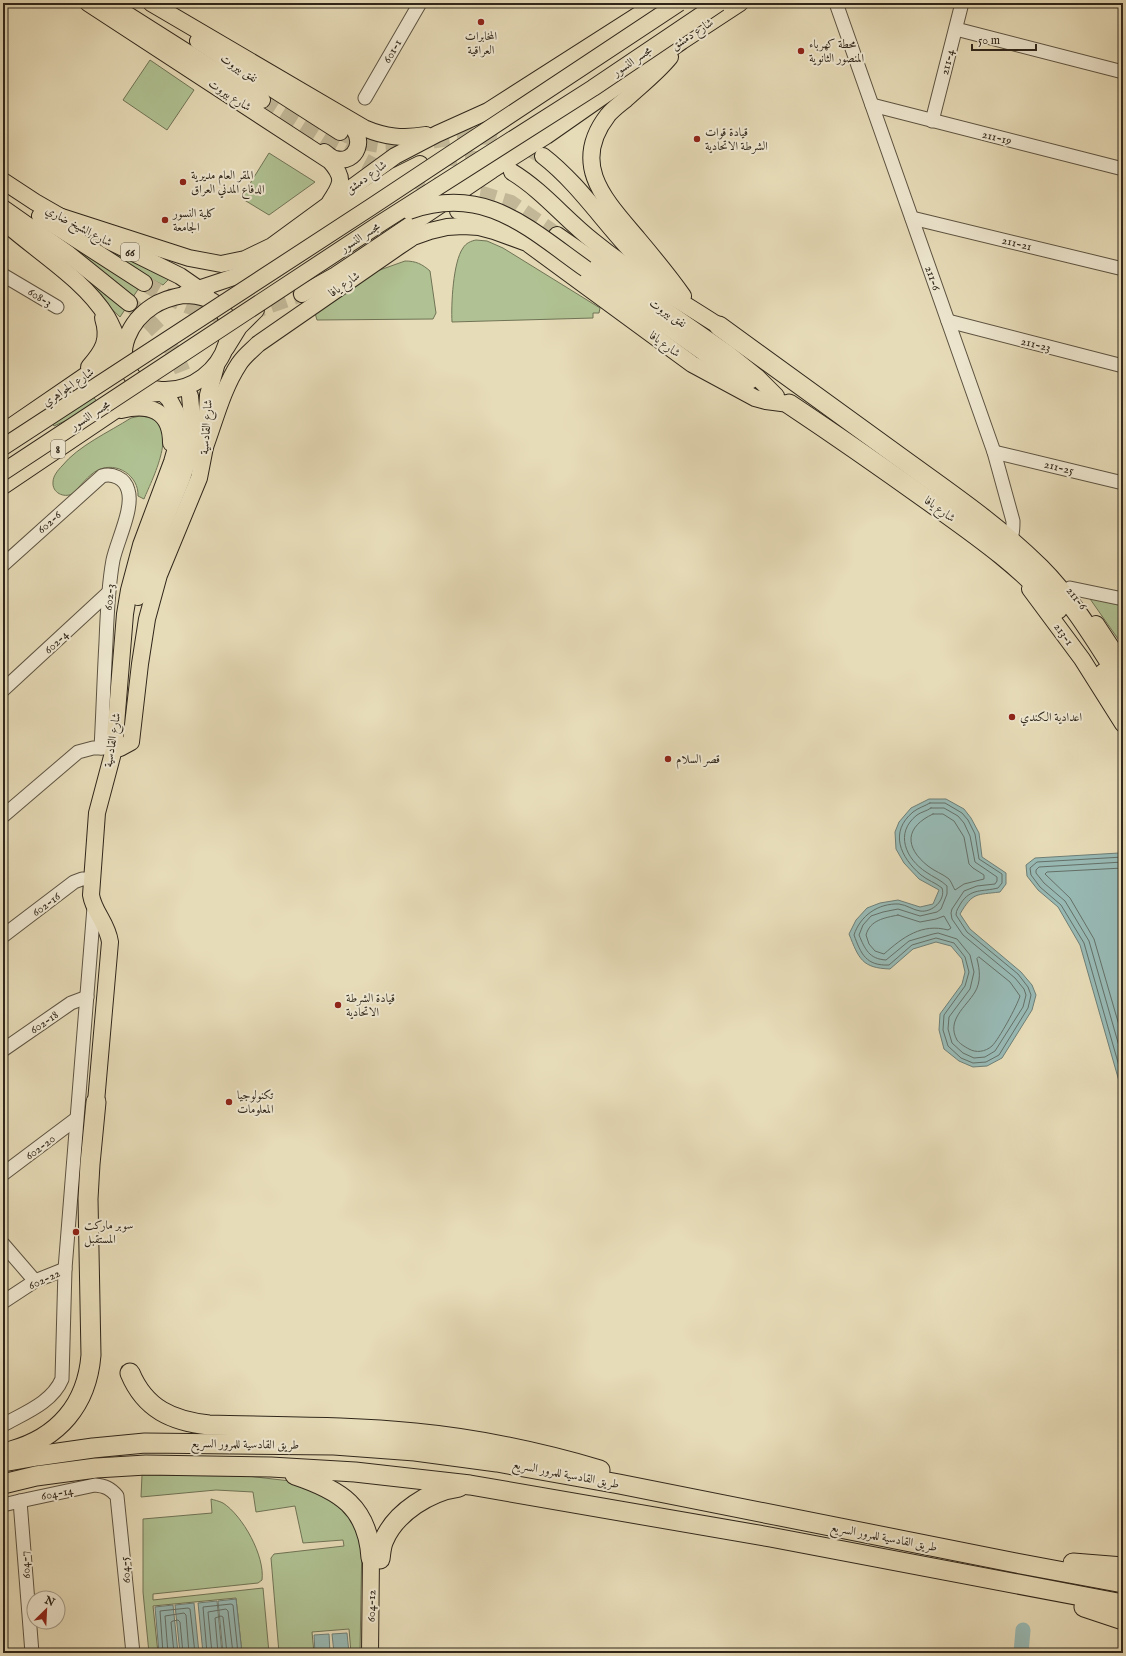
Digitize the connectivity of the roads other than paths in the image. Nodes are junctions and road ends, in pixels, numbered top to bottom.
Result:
1 (88, 3) edge
2 (109, 3) edge
3 (137, 3) edge
4 (151, 3) edge
5 (420, 3) edge
6 (657, 3) edge
7 (679, 3) edge
8 (718, 3) edge
9 (740, 3) edge
10 (836, 3) edge
11 (962, 3) edge
12 (956, 29) junction
13 (682, 41) junction
14 (1123, 72) edge
15 (365, 98) dead end
16 (262, 100) tunnel mouth
17 (872, 105) junction
18 (336, 112) junction
19 (932, 120) junction
20 (340, 132) tunnel mouth
21 (437, 134) junction
22 (304, 143) junction
23 (543, 156) tunnel mouth
24 (420, 164) dead end
25 (1123, 169) edge
26 (492, 170) junction
27 (512, 172) dead end
28 (3, 181) edge
29 (3, 193) edge
30 (329, 204) junction
31 (3, 208) edge
32 (426, 215) junction
33 (59, 216) junction
34 (912, 218) junction
35 (3, 221) edge
36 (382, 222) junction
37 (557, 235) tunnel mouth
38 (527, 244) junction
39 (281, 250) junction
40 (256, 262) junction
41 (221, 264) junction
42 (163, 267) junction
43 (1123, 269) edge
44 (3, 275) edge
45 (232, 278) junction
46 (144, 283) tunnel mouth
47 (200, 289) junction
48 (302, 294) tunnel mouth
49 (683, 296) junction
50 (171, 298) junction
51 (128, 303) tunnel mouth
52 (98, 305) junction
53 (57, 307) dead end
54 (220, 308) junction
55 (948, 321) junction
56 (719, 326) junction
57 (124, 348) junction
58 (226, 348) junction
59 (216, 366) junction
60 (1123, 366) edge
61 (81, 377) junction
62 (165, 391) junction
63 (190, 396) tunnel mouth
64 (783, 400) junction
65 (113, 412) junction
66 (3, 432) edge
67 (206, 447) junction
68 (3, 448) edge
69 (994, 452) junction
70 (3, 472) edge
71 (168, 472) junction
72 (96, 480) joint
73 (1123, 483) edge
74 (3, 486) edge
75 (1008, 545) junction
76 (3, 565) edge
77 (1070, 588) junction
78 (108, 593) junction
79 (1123, 599) edge
80 (122, 660) junction
81 (1123, 665) edge
82 (1123, 683) edge
83 (3, 690) edge
84 (1123, 703) edge
85 (1123, 724) edge
86 (107, 748) junction
87 (3, 816) edge
88 (92, 879) junction
89 (94, 907) junction
90 (3, 936) edge
91 (86, 997) junction
92 (3, 1050) edge
93 (96, 1102) joint
94 (76, 1119) junction
95 (3, 1174) edge
96 (3, 1244) edge
97 (65, 1269) junction
98 (35, 1281) junction
99 (3, 1302) edge
100 (130, 1374) dead end
101 (3, 1425) edge
102 (3, 1454) edge
103 (3, 1462) edge
104 (271, 1467) junction
105 (3, 1484) edge
106 (619, 1484) junction
107 (470, 1485) junction
108 (111, 1490) joint
109 (20, 1500) junction
110 (3, 1506) edge
111 (376, 1558) junction
112 (1016, 1563) junction
113 (1123, 1567) edge
114 (1123, 1582) edge
115 (1014, 1584) junction
116 (1123, 1604) edge
117 (1123, 1620) edge
118 (32, 1653) edge
119 (133, 1653) edge
120 (370, 1653) edge
121 (378, 1653) edge

1 - 22 main road, شارع بيروت
2 - 16 main road, نفق بيروت
3 - 20 main road, نفق بيروت
4 - 18 main road
5 - 15 street, 601-1
6 - 21 main road, شارع دمشق
7 - 68 main road, مجسر النسور, bridge
8 - 36 main road, مجسر النسور, bridge
9 - 13 main road, شارع دمشق
10 - 17 street, 211-6
11 - 12 street, 211-4
12 - 14 street
12 - 19 street, 211-4
13 - 26 main road, شارع دمشق
13 - 49 main road
17 - 19 street, 211-19
17 - 34 street, 211-6
18 - 21 main road
18 - 22 main road
19 - 25 street, 211-19
21 - 30 main road, شارع دمشق
22 - 30 main road, شارع بيروت
23 - 49 main road, نفق بيروت
24 - 39 main road
26 - 32 main road
26 - 58 main road
27 - 56 main road, شارع يافا
28 - 33 main road, شارع الشيخ ضاري / 66
29 - 46 main road
30 - 39 main road, شارع دمشق
31 - 51 main road
32 - 38 main road
32 - 48 main road
33 - 41 main road, شارع دمشق
33 - 42 main road, شارع الشيخ ضاري / 66
34 - 43 street, 211-21
34 - 55 street, 211-6
35 - 52 main road
36 - 64 main road, bridge
36 - 70 main road, مجسر النسور, bridge
37 - 64 main road, نفق بيروت
38 - 64 main road, شارع يافا
38 - 67 main road, شارع يافا
39 - 40 main road
39 - 41 main road, شارع دمشق
39 - 45 main road
40 - 41 main road
40 - 45 main road
42 - 45 main road
42 - 47 main road, شارع الشيخ ضاري / 66
44 - 53 street, 608-3
45 - 47 main road
47 - 50 main road
47 - 54 main road, شارع الشيخ ضاري / 66
49 - 56 main road, نفق بيروت
50 - 54 main road
50 - 57 main road
52 - 57 main road
52 - 61 main road
54 - 58 main road
55 - 60 street, 211-23
55 - 69 street, 211-6
56 - 75 highway, شارع يافا
57 - 61 main road, شارع الجواهري
57 - 62 main road
58 - 59 main road
59 - 62 main road
59 - 67 main road, شارع القادسية
61 - 65 main road
61 - 66 main road, شارع الجواهري
62 - 65 main road, 8
62 - 71 main road, شارع القادسية
63 - 80 main road
64 - 75 highway, شارع يافا
65 - 71 main road
65 - 74 main road, 8
67 - 86 main road, شارع القادسية
69 - 73 street, 211-25
69 - 75 street, 211-6
71 - 80 main road, شارع القادسية
72 - 76 street, 602-6
72 - 78 street, 602-3
75 - 77 main road, 211-6
75 - 82 highway, شارع يافا
75 - 84 highway, شارع يافا
75 - 85 main road, 213-1
77 - 79 street
77 - 81 main road, 211-6
78 - 83 street, 602-4
78 - 86 street, 602-3
80 - 86 main road, شارع القادسية
86 - 87 street
86 - 88 main road, شارع القادسية
88 - 89 main road, شارع القادسية
88 - 90 street, 602-16
89 - 91 street
89 - 93 main road, شارع القادسية
91 - 92 street, 602-18
91 - 94 street
93 - 102 highway
94 - 95 street, 602-20
94 - 97 street
96 - 98 street
97 - 98 street, 602-22
97 - 101 street
98 - 99 street, 602-22
100 - 106 highway
103 - 106 highway, طريق القادسية للمرور السريع
104 - 105 highway, طريق القادسية للمرور السريع
104 - 107 highway, طريق القادسية للمرور السريع
104 - 111 highway
106 - 112 highway, طريق القادسية للمرور السريع
107 - 111 highway
107 - 115 highway, طريق القادسية للمرور السريع
108 - 109 street, 604-14
108 - 119 street, 604-5
109 - 110 street, 604-14
109 - 118 street, 604-7
111 - 120 main road, 604-12
111 - 121 main road, 604-12
112 - 113 highway
112 - 114 highway, طريق القادسية للمرور السريع
115 - 116 highway, طريق القادسية للمرور السريع
115 - 117 highway

